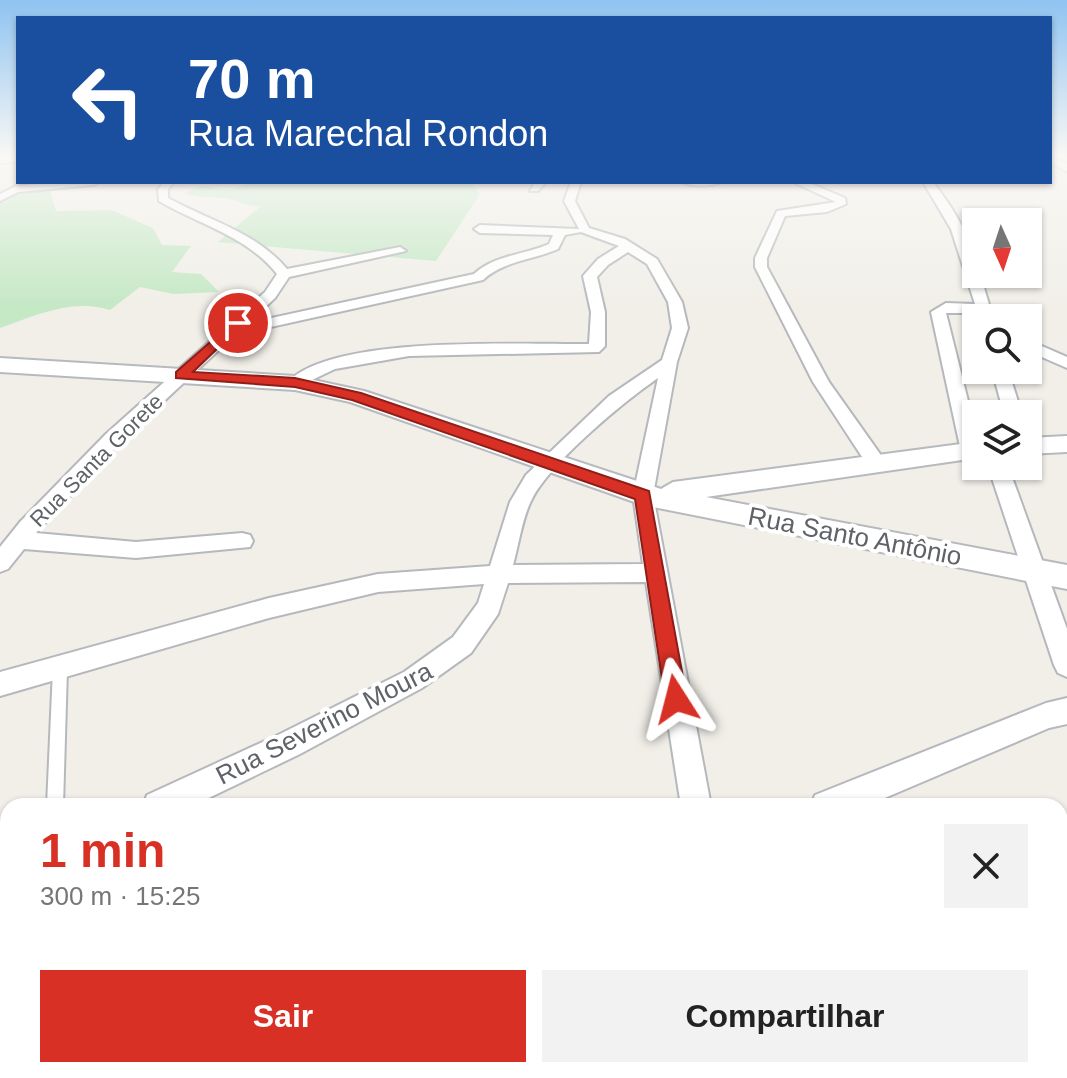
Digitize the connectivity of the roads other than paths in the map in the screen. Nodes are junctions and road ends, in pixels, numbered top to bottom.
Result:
1 (175, 206) edge
2 (571, 206) edge
3 (835, 206) edge
4 (945, 206) edge
5 (480, 229) dead end
6 (560, 232) junction
7 (588, 232) junction
8 (628, 246) junction
9 (400, 251) dead end
10 (284, 274) junction
11 (982, 304) edge
12 (962, 309) edge
13 (227, 332) junction
14 (1042, 351) edge
15 (669, 362) junction
16 (1067, 363) edge
17 (0, 365) edge
18 (181, 375) junction
19 (295, 383) junction
20 (962, 404) edge
21 (1067, 444) edge
22 (1042, 445) edge
23 (962, 451) edge
24 (875, 461) junction
25 (552, 462) junction
26 (1003, 480) edge
27 (643, 495) junction
28 (242, 541) dead end
29 (7, 552) edge
30 (1035, 571) junction
31 (656, 573) junction
32 (501, 575) junction
33 (1067, 577) edge
34 (1067, 665) edge
35 (60, 669) junction
36 (0, 684) edge
37 (1067, 711) edge
38 (55, 798) edge
39 (175, 798) edge
40 (695, 798) edge
41 (847, 798) edge

1 - 10 street
2 - 7 street
3 - 24 street
4 - 11 street
5 - 6 street
6 - 7 street
6 - 13 street
7 - 8 street
8 - 15 street
8 - 19 street
9 - 10 street
10 - 13 street, Rua Santa Gorete
12 - 20 street
13 - 18 street, Rua Santa Gorete
14 - 16 street
15 - 25 street, Rua Severino Moura
15 - 27 street
17 - 18 street, Rua Santo Antônio
18 - 19 street, Rua Santo Antônio
18 - 29 street, Rua Santa Gorete
19 - 25 street, Rua Santo Antônio
21 - 22 street
23 - 24 street
24 - 27 street
25 - 27 street, Rua Santo Antônio
25 - 32 street, Rua Severino Moura
26 - 30 street
27 - 30 street, Rua Santo Antônio
27 - 31 street
28 - 29 street
30 - 33 street, Rua Santo Antônio
30 - 34 street
31 - 32 street
31 - 40 street
32 - 35 street
32 - 39 street, Rua Severino Moura
35 - 36 street
35 - 38 lane
37 - 41 street

